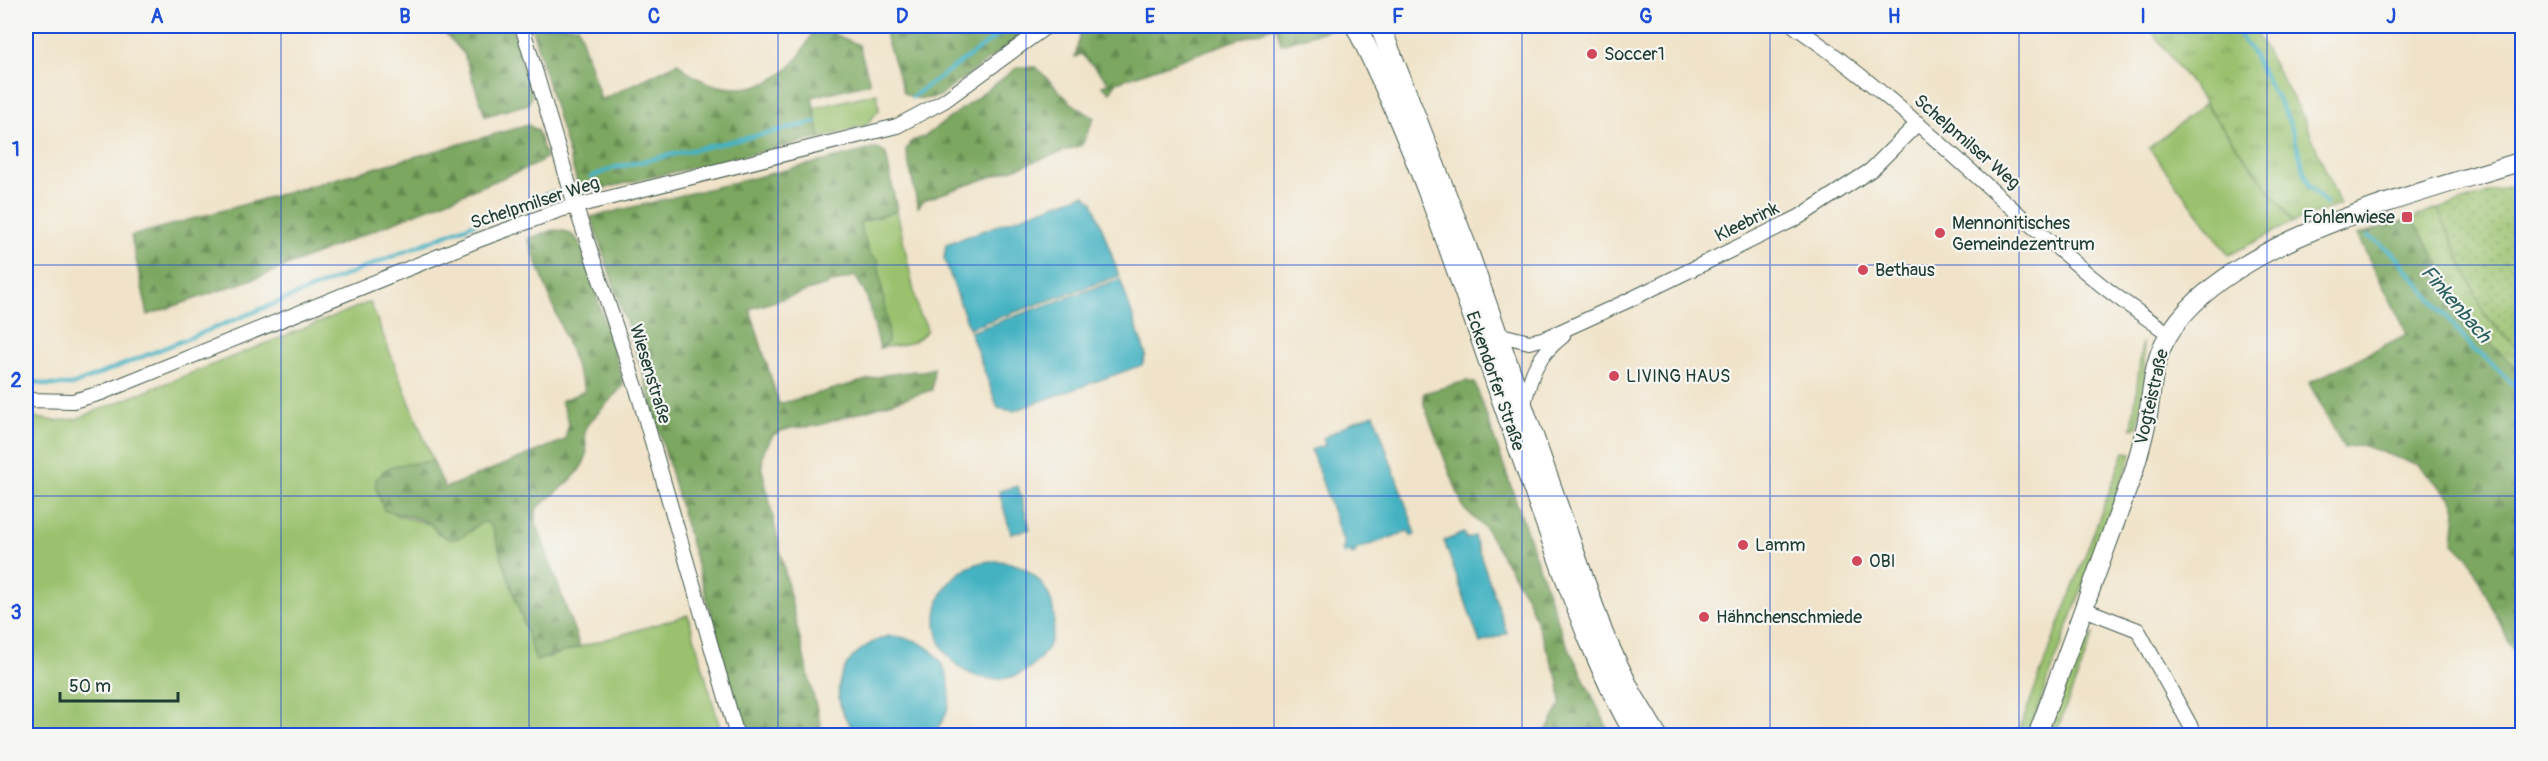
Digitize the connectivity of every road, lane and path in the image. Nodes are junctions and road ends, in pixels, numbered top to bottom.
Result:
1 (522, 26) edge
2 (1047, 26) edge
3 (1356, 26) edge
4 (1380, 26) edge
5 (1794, 26) edge
6 (1918, 123) junction
7 (2523, 161) edge
8 (575, 205) junction
9 (1575, 326) junction
10 (1497, 334) junction
11 (2169, 334) junction
12 (26, 400) edge
13 (1524, 408) junction
14 (2084, 609) junction
15 (737, 735) edge
16 (1636, 735) edge
17 (1657, 735) edge
18 (2037, 735) edge
19 (2196, 735) edge

1 - 8 street, Wiesenstraße
2 - 8 street, Schelpmilser Weg
3 - 16 main road, Eckendorfer Straße
4 - 10 main road, Eckendorfer Straße
5 - 6 street, Schelpmilser Weg
6 - 9 street, Kleebrink
6 - 11 street, Schelpmilser Weg
7 - 11 street, Vogteistraße
8 - 12 street, Schelpmilser Weg
8 - 15 street, Wiesenstraße
9 - 10 street, Kleebrink
9 - 13 street, Kleebrink
10 - 13 main road, Eckendorfer Straße
11 - 14 street, Vogteistraße
13 - 17 main road, Eckendorfer Straße
14 - 18 street, Vogteistraße
14 - 19 street

